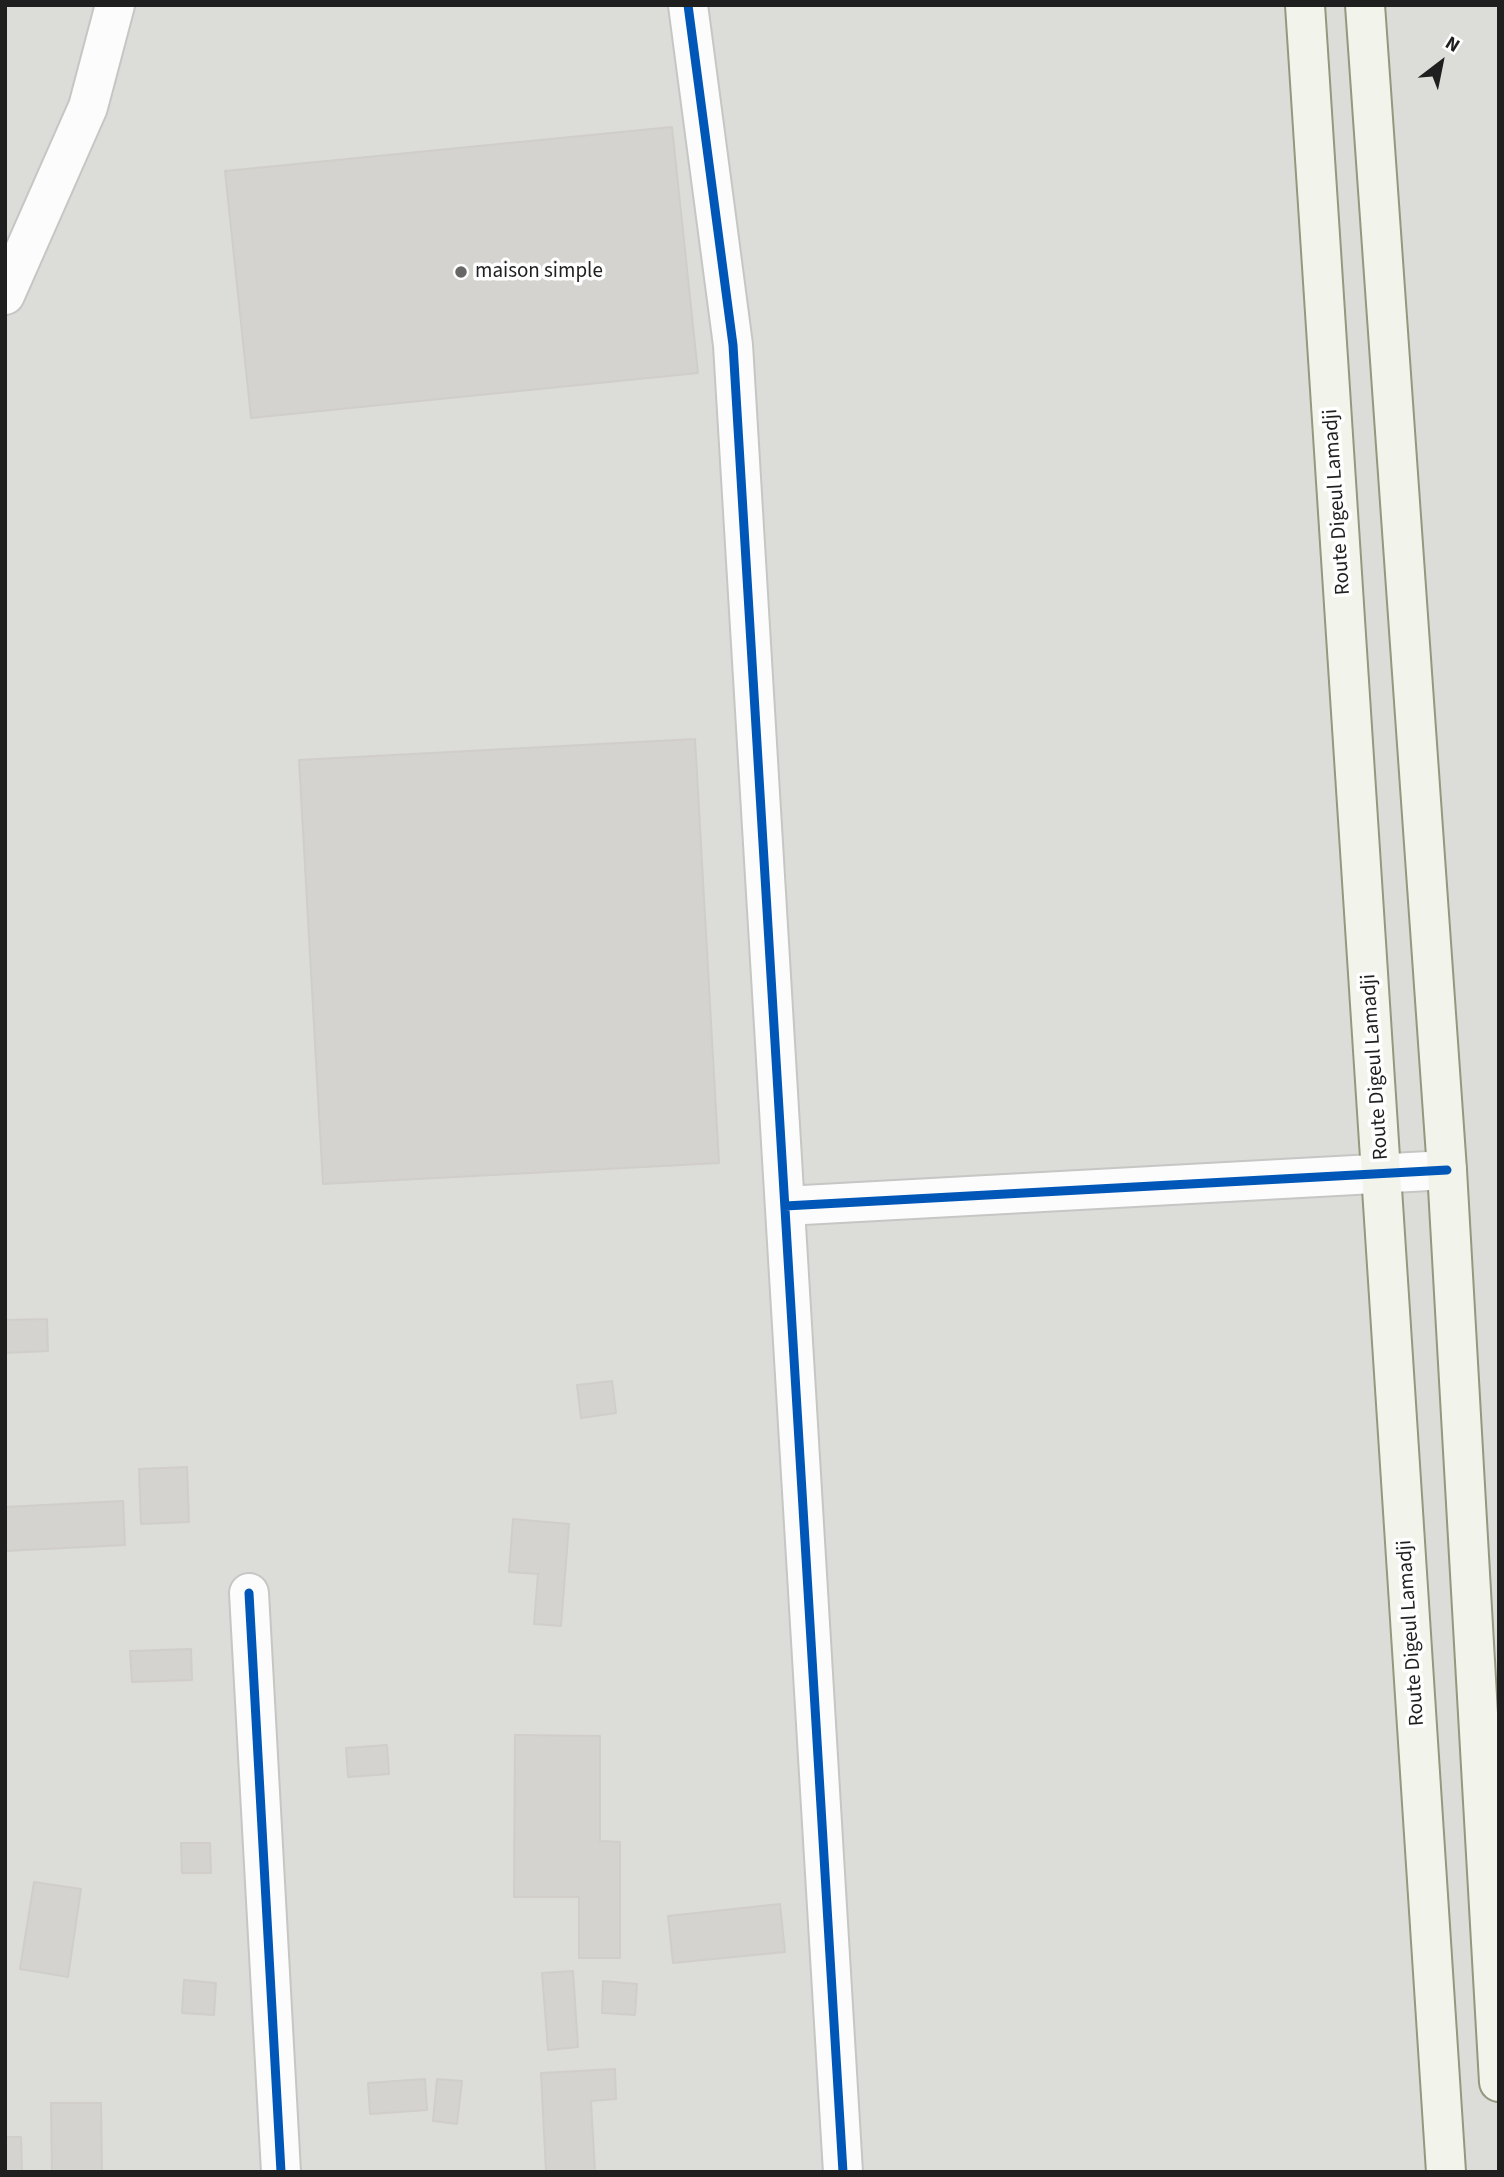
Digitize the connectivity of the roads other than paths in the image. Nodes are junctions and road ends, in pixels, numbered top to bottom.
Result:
1 (115, 5) edge
2 (688, 5) edge
3 (1305, 5) edge
4 (1365, 5) edge
5 (5, 295) edge
6 (1447, 1170) junction
7 (1382, 1173) junction
8 (785, 1206) junction
9 (249, 1592) dead end
10 (1499, 2082) edge
11 (281, 2172) edge
12 (843, 2172) edge
13 (1446, 2172) edge

1 - 5 street
2 - 8 street
3 - 7 main road, Route Digeul Lamadji
4 - 6 main road
6 - 7 street
6 - 10 main road
7 - 8 street
7 - 13 main road, Route Digeul Lamadji
8 - 12 street
9 - 11 street

